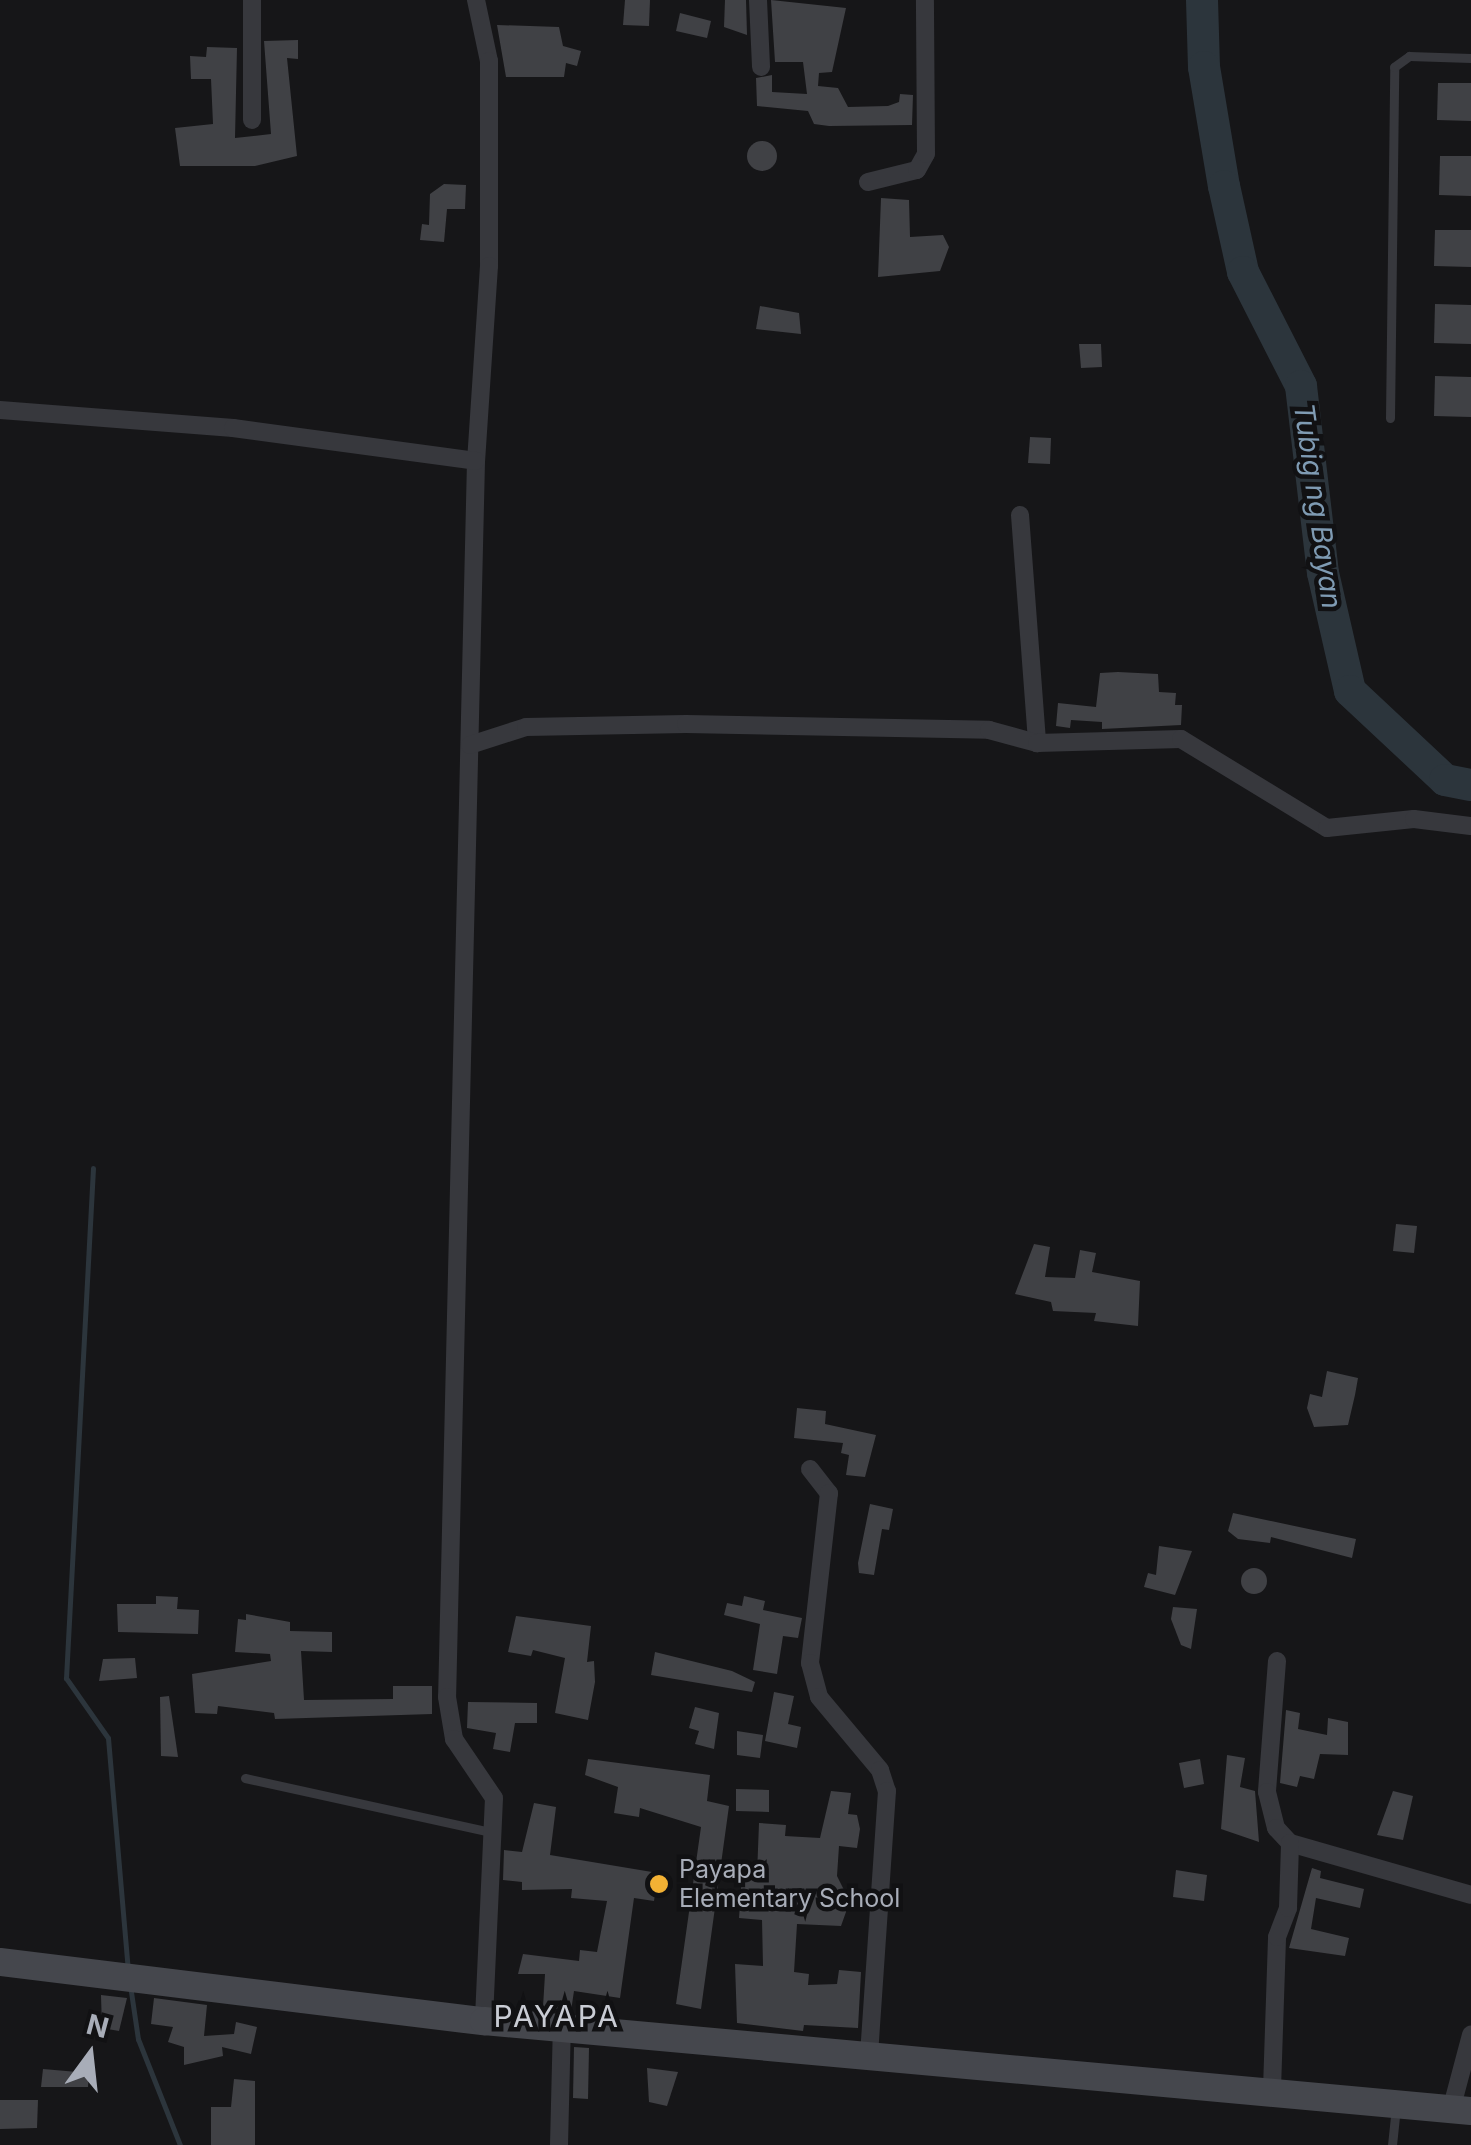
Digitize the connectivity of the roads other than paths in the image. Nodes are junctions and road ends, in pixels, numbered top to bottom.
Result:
1 (252, 0) edge
2 (476, 0) edge
3 (758, 0) edge
4 (925, 0) edge
5 (1471, 58) edge
6 (761, 68) dead end
7 (252, 120) dead end
8 (868, 182) dead end
9 (0, 410) edge
10 (1390, 418) dead end
11 (476, 460) junction
12 (1020, 515) dead end
13 (1038, 742) junction
14 (470, 745) junction
15 (1471, 826) edge
16 (810, 1470) dead end
17 (1276, 1661) dead end
18 (245, 1778) dead end
19 (492, 1832) junction
20 (1290, 1843) junction
21 (1471, 1895) edge
22 (0, 1962) edge
23 (484, 2021) junction
24 (562, 2024) junction
25 (1471, 2035) edge
26 (869, 2052) junction
27 (1272, 2089) junction
28 (1396, 2103) junction
29 (1461, 2110) edge
30 (559, 2145) edge
31 (1392, 2145) edge

1 - 7 street
2 - 11 street
3 - 6 street
4 - 8 street
5 - 10 lane
9 - 11 street
11 - 14 street
12 - 13 street
13 - 14 street
13 - 15 street
14 - 19 street
16 - 26 street
17 - 20 street
18 - 19 lane
19 - 23 street
20 - 21 street
20 - 27 street
22 - 23 main road
23 - 24 main road
24 - 26 main road
24 - 30 street
25 - 29 street
26 - 27 main road
27 - 28 main road
28 - 29 main road
28 - 31 lane

